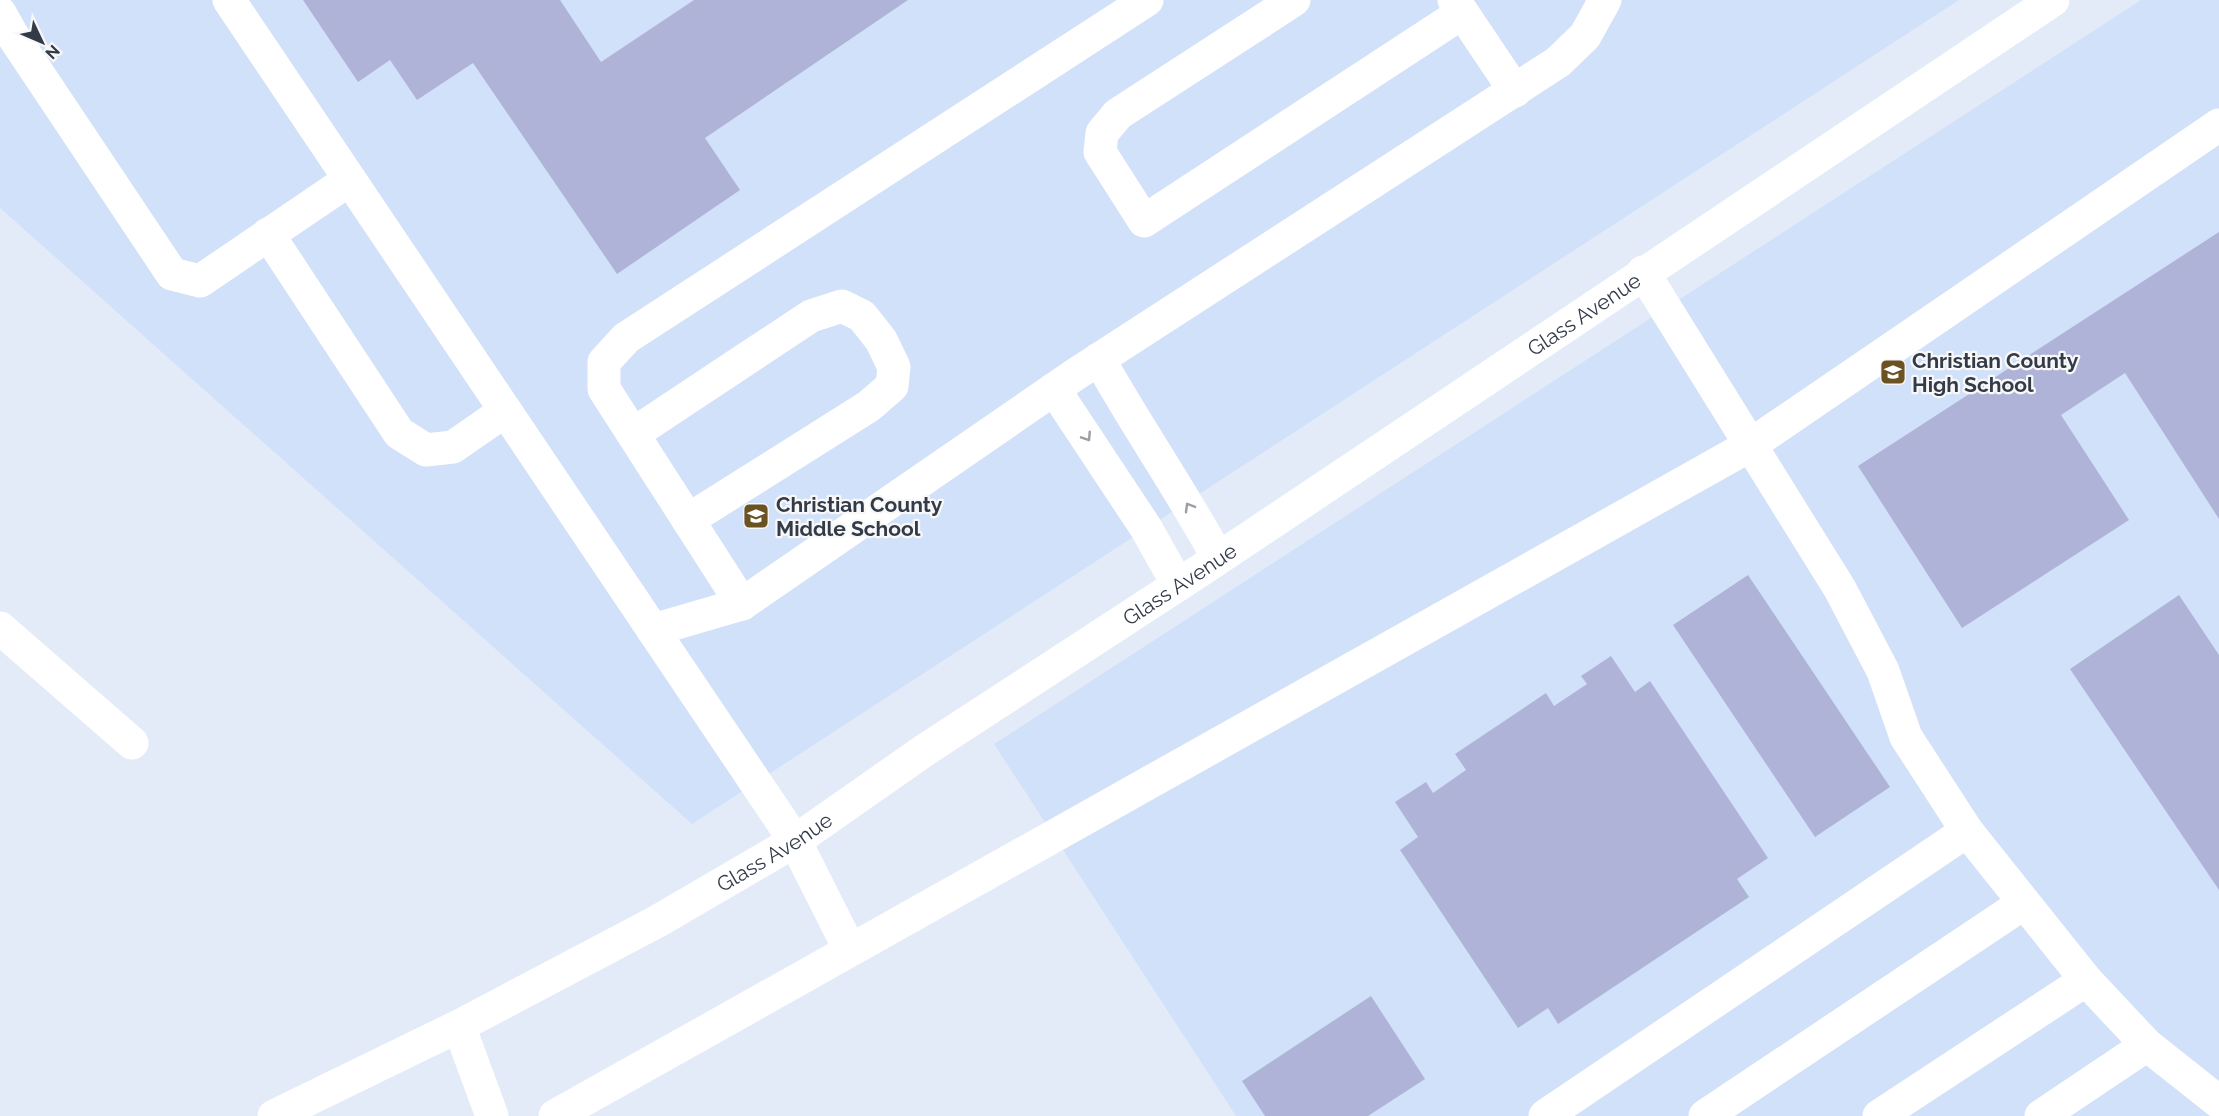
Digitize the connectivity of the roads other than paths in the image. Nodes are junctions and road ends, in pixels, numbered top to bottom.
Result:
1 (229, 0) edge
2 (1147, 0) edge
3 (1294, 0) edge
4 (1605, 0) edge
5 (2053, 0) edge
6 (1458, 7) edge
7 (0, 13) edge
8 (1515, 91) junction
9 (2219, 125) edge
10 (349, 180) junction
11 (268, 234) junction
12 (1643, 272) junction
13 (1099, 359) junction
14 (1054, 389) junction
15 (505, 411) junction
16 (633, 434) junction
17 (1749, 446) junction
18 (688, 520) junction
19 (1218, 558) junction
20 (1178, 585) junction
21 (742, 604) junction
22 (0, 628) edge
23 (653, 630) junction
24 (132, 744) dead end
25 (1967, 831) junction
26 (795, 841) junction
27 (2024, 903) junction
28 (850, 950) junction
29 (2086, 980) junction
30 (459, 1026) junction
31 (2147, 1046) junction
32 (2219, 1102) edge
33 (274, 1116) edge
34 (492, 1116) edge
35 (555, 1116) edge
36 (1545, 1116) edge
37 (1705, 1116) edge
38 (1879, 1116) edge
39 (2041, 1116) edge

1 - 10 street
2 - 16 street
3 - 6 street
4 - 8 street
5 - 12 street, Glass Avenue
6 - 8 street
7 - 11 street
8 - 13 street
9 - 17 street
10 - 11 street
10 - 15 street
11 - 15 street
12 - 17 street
12 - 19 street, Glass Avenue
13 - 14 street
19 -> 13 street
14 -> 20 street
14 - 21 street
15 - 23 street
16 - 18 street
16 - 18 street
17 - 25 street
17 - 28 street
18 - 21 street
19 - 20 street, Glass Avenue
20 - 26 street, Glass Avenue
21 - 23 street
22 - 24 street
23 - 26 street
25 - 27 street
25 - 36 street
26 - 28 street
26 - 30 street, Glass Avenue
27 - 29 street
27 - 37 street
28 - 35 street
29 - 31 street
29 - 38 street
30 - 33 street, Glass Avenue
30 - 34 street
31 - 32 street
31 - 39 street

